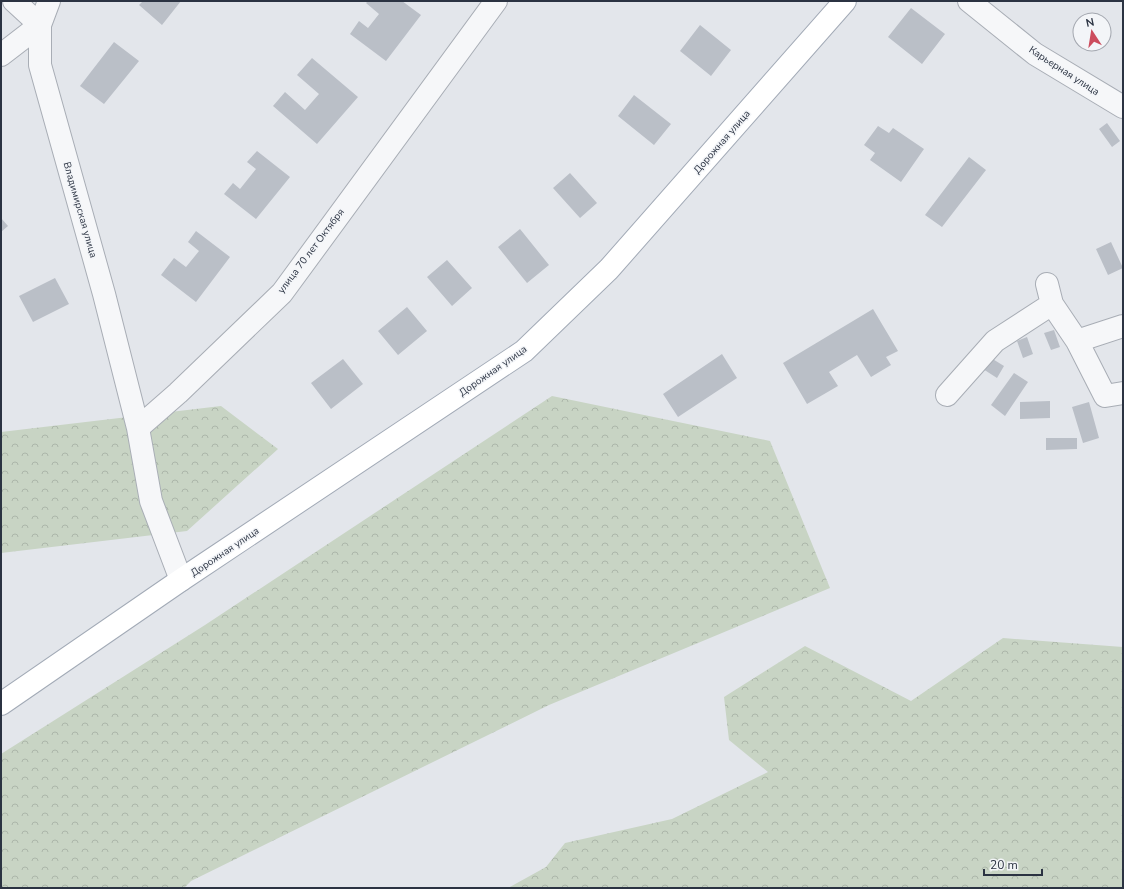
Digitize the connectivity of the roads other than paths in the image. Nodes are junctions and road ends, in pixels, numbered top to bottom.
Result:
1 (14, 1) edge
2 (49, 1) edge
3 (496, 1) edge
4 (845, 1) edge
5 (969, 1) edge
6 (40, 26) junction
7 (1, 55) edge
8 (1123, 107) edge
9 (1123, 326) edge
10 (1077, 341) junction
11 (1123, 393) edge
12 (947, 395) dead end
13 (138, 428) junction
14 (182, 580) junction
15 (1, 704) edge

1 - 6 street
2 - 6 street
3 - 13 street, улица 70 лет Октября
4 - 14 main road, Дорожная улица
5 - 8 street, Карьерная улица
6 - 7 street
6 - 13 street, Владимирская улица
9 - 10 street
10 - 11 street
10 - 12 street
13 - 14 street
14 - 15 main road, Дорожная улица

